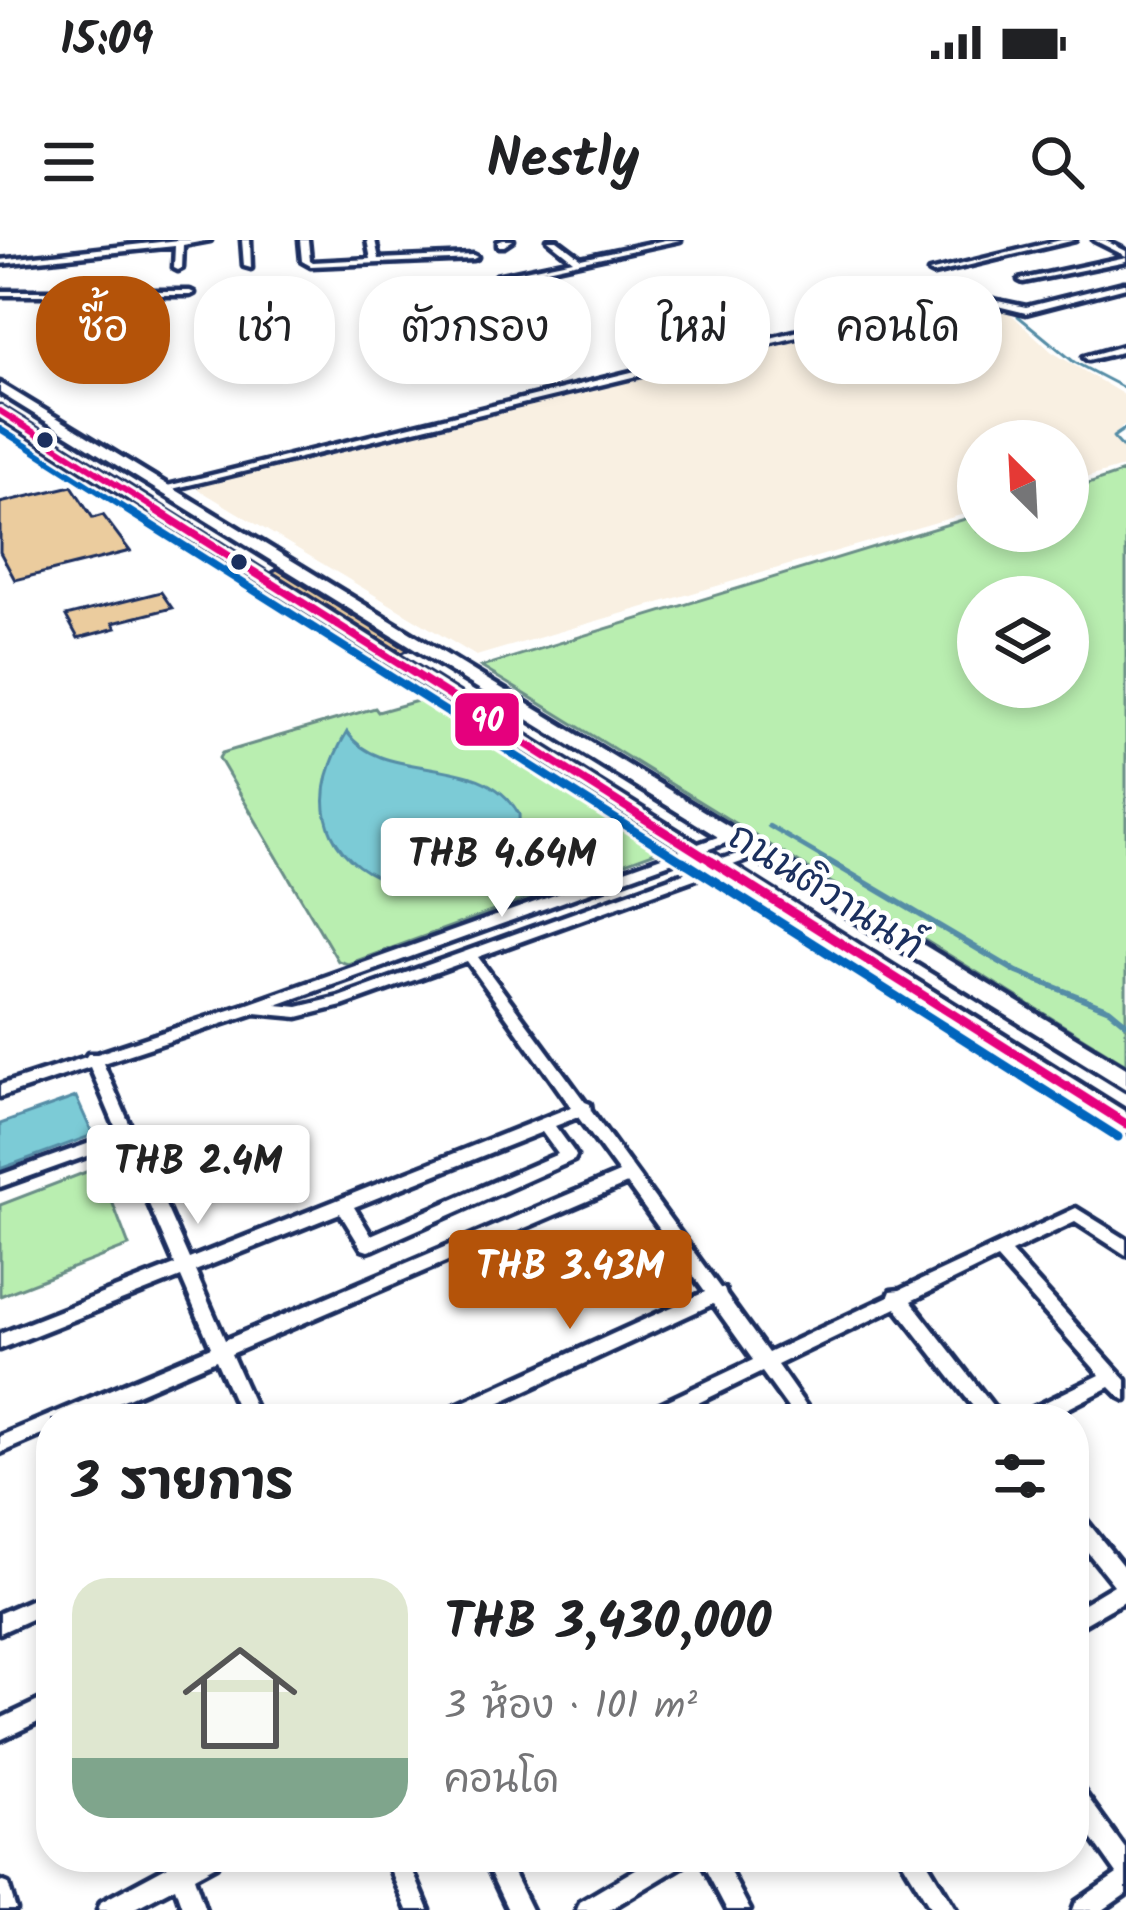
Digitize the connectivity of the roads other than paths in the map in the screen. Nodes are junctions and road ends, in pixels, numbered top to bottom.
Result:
1 (206, 240) edge
2 (246, 240) edge
3 (304, 240) edge
4 (371, 240) edge
5 (435, 240) edge
6 (552, 240) edge
7 (676, 240) edge
8 (1071, 240) edge
9 (1098, 240) edge
10 (179, 242) edge
11 (113, 249) junction
12 (49, 256) junction
13 (439, 257) junction
14 (473, 257) dead end
15 (1126, 257) edge
16 (579, 260) junction
17 (376, 261) junction
18 (0, 262) edge
19 (248, 266) dead end
20 (178, 268) dead end
21 (112, 271) dead end
22 (933, 272) dead end
23 (48, 274) dead end
24 (508, 276) edge
25 (1023, 280) dead end
26 (1126, 285) edge
27 (0, 293) edge
28 (36, 293) edge
29 (170, 293) edge
30 (190, 293) dead end
31 (1126, 348) edge
32 (1088, 357) dead end
33 (0, 386) edge
34 (29, 404) junction
35 (1, 412) edge
36 (124, 463) junction
37 (98, 473) junction
38 (164, 488) junction
39 (730, 837) junction
40 (694, 852) junction
41 (753, 853) junction
42 (717, 869) junction
43 (527, 908) junction
44 (545, 931) junction
45 (471, 957) junction
46 (254, 1008) junction
47 (93, 1058) junction
48 (1126, 1080) edge
49 (0, 1091) edge
50 (585, 1108) junction
51 (545, 1124) junction
52 (1126, 1124) edge
53 (129, 1135) junction
54 (631, 1175) junction
55 (0, 1181) edge
56 (344, 1205) junction
57 (1126, 1248) edge
58 (999, 1250) junction
59 (188, 1268) junction
60 (718, 1294) junction
61 (897, 1296) junction
62 (0, 1342) edge
63 (222, 1350) junction
64 (765, 1361) junction
65 (1119, 1385) edge
66 (95, 1404) edge
67 (245, 1404) edge
68 (478, 1404) edge
69 (678, 1404) edge
70 (795, 1404) edge
71 (982, 1404) edge
72 (1069, 1404) edge
73 (36, 1429) edge
74 (0, 1445) edge
75 (1089, 1539) edge
76 (1126, 1587) edge
77 (36, 1607) edge
78 (1089, 1610) edge
79 (0, 1623) edge
80 (36, 1712) edge
81 (0, 1730) edge
82 (1089, 1816) edge
83 (1126, 1868) edge
84 (167, 1872) edge
85 (180, 1872) edge
86 (402, 1872) edge
87 (501, 1872) edge
88 (651, 1872) edge
89 (718, 1872) edge
90 (921, 1872) edge
91 (1126, 1881) edge
92 (0, 1892) edge
93 (5, 1910) edge
94 (110, 1910) edge
95 (194, 1910) edge
96 (418, 1910) edge
97 (520, 1910) edge
98 (588, 1910) edge
99 (739, 1910) edge
100 (945, 1910) edge
101 (1084, 1910) edge

1 - 10 street
2 - 19 street
3 - 17 street
4 - 17 street
5 - 13 street
6 - 16 street
7 - 16 street
8 - 22 street
9 - 15 street
10 - 11 street
10 - 20 street
11 - 12 street
11 - 21 street
12 - 18 street
12 - 23 street
13 - 14 street
13 - 17 street
15 - 25 street
16 - 24 street
26 - 38 street
27 - 28 street
29 - 30 street
31 - 32 street
33 - 34 main road, ถนนติวานนท์
34 - 35 main road
34 - 36 main road, ถนนติวานนท์
35 - 37 main road, ถนนติวานนท์
36 - 37 main road
36 - 38 main road, ถนนติวานนท์
37 - 40 main road, ถนนติวานนท์
38 - 39 main road, ถนนติวานนท์
39 - 40 street
39 - 41 main road, ถนนติวานนท์
40 - 42 main road, ถนนติวานนท์
40 - 43 street
41 - 42 street
41 - 48 main road, ถนนติวานนท์
42 - 44 street
42 - 52 main road, ถนนติวานนท์
43 - 44 street
43 - 46 street
44 - 45 street
45 - 46 street
45 - 50 street
46 - 47 street
47 - 49 street
47 - 53 street
50 - 51 street
50 - 54 street
51 - 56 street
51 - 56 street
53 - 55 street
53 - 59 street
54 - 60 street
54 - 63 street
56 - 59 street
57 - 58 street
58 - 61 street
58 - 65 street
59 - 62 street
59 - 63 street
60 - 64 street
60 - 68 street
61 - 64 street
61 - 71 street
63 - 66 street
63 - 67 street
64 - 69 street
64 - 70 street
65 - 72 street
73 - 74 street
75 - 76 street
76 - 78 street
77 - 79 street
80 - 81 street
82 - 83 street
84 - 94 street
85 - 95 street
86 - 96 street
87 - 97 street
88 - 98 street
89 - 99 street
90 - 100 street
91 - 101 street
92 - 93 street

